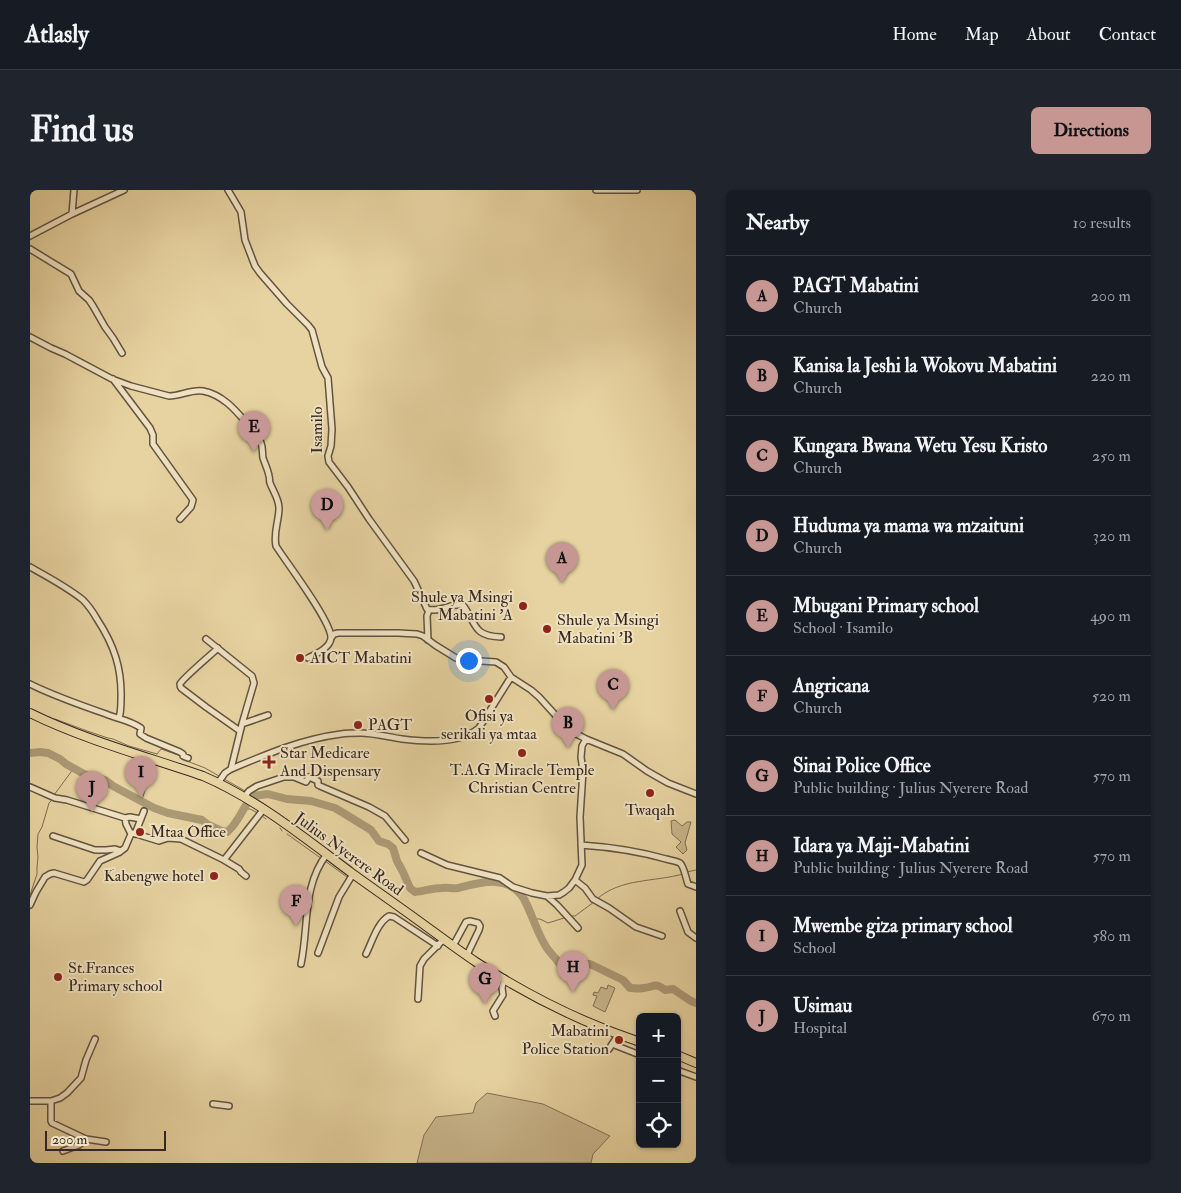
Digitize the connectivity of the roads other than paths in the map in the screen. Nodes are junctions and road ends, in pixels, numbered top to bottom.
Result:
1 (68, 190) edge
2 (74, 190) edge
3 (124, 190) edge
4 (228, 190) edge
5 (596, 190) edge
6 (637, 190) edge
7 (73, 199) junction
8 (72, 214) junction
9 (30, 236) edge
10 (30, 249) edge
11 (30, 337) edge
12 (122, 353) dead end
13 (112, 379) junction
14 (180, 519) dead end
15 (30, 567) edge
16 (429, 610) junction
17 (501, 637) dead end
18 (331, 638) junction
19 (206, 639) dead end
20 (428, 640) junction
21 (218, 648) junction
22 (308, 658) dead end
23 (511, 677) junction
24 (30, 684) edge
25 (30, 713) edge
26 (268, 715) dead end
27 (119, 718) junction
28 (242, 724) junction
29 (240, 731) junction
30 (586, 739) junction
31 (188, 758) dead end
32 (231, 769) junction
33 (218, 783) junction
34 (30, 788) edge
35 (246, 794) junction
36 (696, 794) edge
37 (263, 810) junction
38 (144, 811) dead end
39 (125, 818) junction
40 (141, 819) junction
41 (133, 834) junction
42 (53, 836) dead end
43 (405, 840) dead end
44 (582, 845) junction
45 (121, 850) junction
46 (421, 853) dead end
47 (324, 858) junction
48 (224, 860) junction
49 (353, 874) junction
50 (246, 876) dead end
51 (575, 880) junction
52 (696, 887) edge
53 (547, 896) junction
54 (30, 905) edge
55 (680, 911) dead end
56 (406, 912) junction
57 (397, 920) junction
58 (578, 928) dead end
59 (662, 936) dead end
60 (696, 938) edge
61 (441, 943) junction
62 (453, 946) junction
63 (318, 954) dead end
64 (366, 954) dead end
65 (467, 955) junction
66 (301, 964) dead end
67 (504, 978) junction
68 (418, 1000) dead end
69 (495, 1016) dead end
70 (618, 1035) junction
71 (95, 1039) dead end
72 (636, 1041) edge
73 (636, 1054) edge
74 (681, 1057) edge
75 (696, 1063) edge
76 (681, 1071) edge
77 (696, 1077) edge
78 (30, 1101) edge
79 (51, 1101) junction
80 (213, 1104) dead end
81 (229, 1106) dead end
82 (86, 1139) junction
83 (106, 1142) dead end
84 (63, 1151) dead end

1 - 7 street
2 - 7 street
3 - 8 street
4 - 16 street, Isamilo
5 - 6 street
7 - 8 street
8 - 9 street
10 - 12 street
11 - 13 street
13 - 14 street
13 - 18 street
15 - 27 street
16 - 17 street
16 - 20 street
18 - 20 street
18 - 22 street
19 - 21 street
20 - 23 street
21 - 28 street
21 - 29 street
23 - 30 street
23 - 32 street
24 - 27 street
25 - 33 highway, Julius Nyerere Road
26 - 28 street
27 - 31 street
28 - 29 street
29 - 32 street
30 - 36 street
30 - 44 street
32 - 33 street
33 - 35 highway, Julius Nyerere Road
34 - 39 street
35 - 37 highway, Julius Nyerere Road
35 - 43 street
37 - 47 highway, Julius Nyerere Road
37 - 48 street
38 - 40 street
39 - 40 street
39 - 41 street
40 - 41 street
41 - 45 street
41 - 48 street
42 - 45 street
44 - 51 street
44 - 52 street
45 - 54 street
46 - 53 street
47 - 49 highway, Julius Nyerere Road
47 - 66 street
48 - 50 street
49 - 56 highway, Julius Nyerere Road
49 - 63 street
51 - 53 street
51 - 59 street
53 - 58 street
55 - 60 street
56 - 57 street
56 - 61 highway, Julius Nyerere Road
57 - 61 street
57 - 64 street
61 - 62 highway, Julius Nyerere Road
61 - 68 street
62 - 65 highway, Julius Nyerere Road
62 - 65 street
65 - 67 highway, Julius Nyerere Road
67 - 69 street
67 - 70 highway, Julius Nyerere Road
70 - 72 highway, Julius Nyerere Road
70 - 73 street
71 - 79 street
74 - 75 highway
76 - 77 street
78 - 79 street
79 - 82 street
80 - 81 street
82 - 83 street
82 - 84 street

